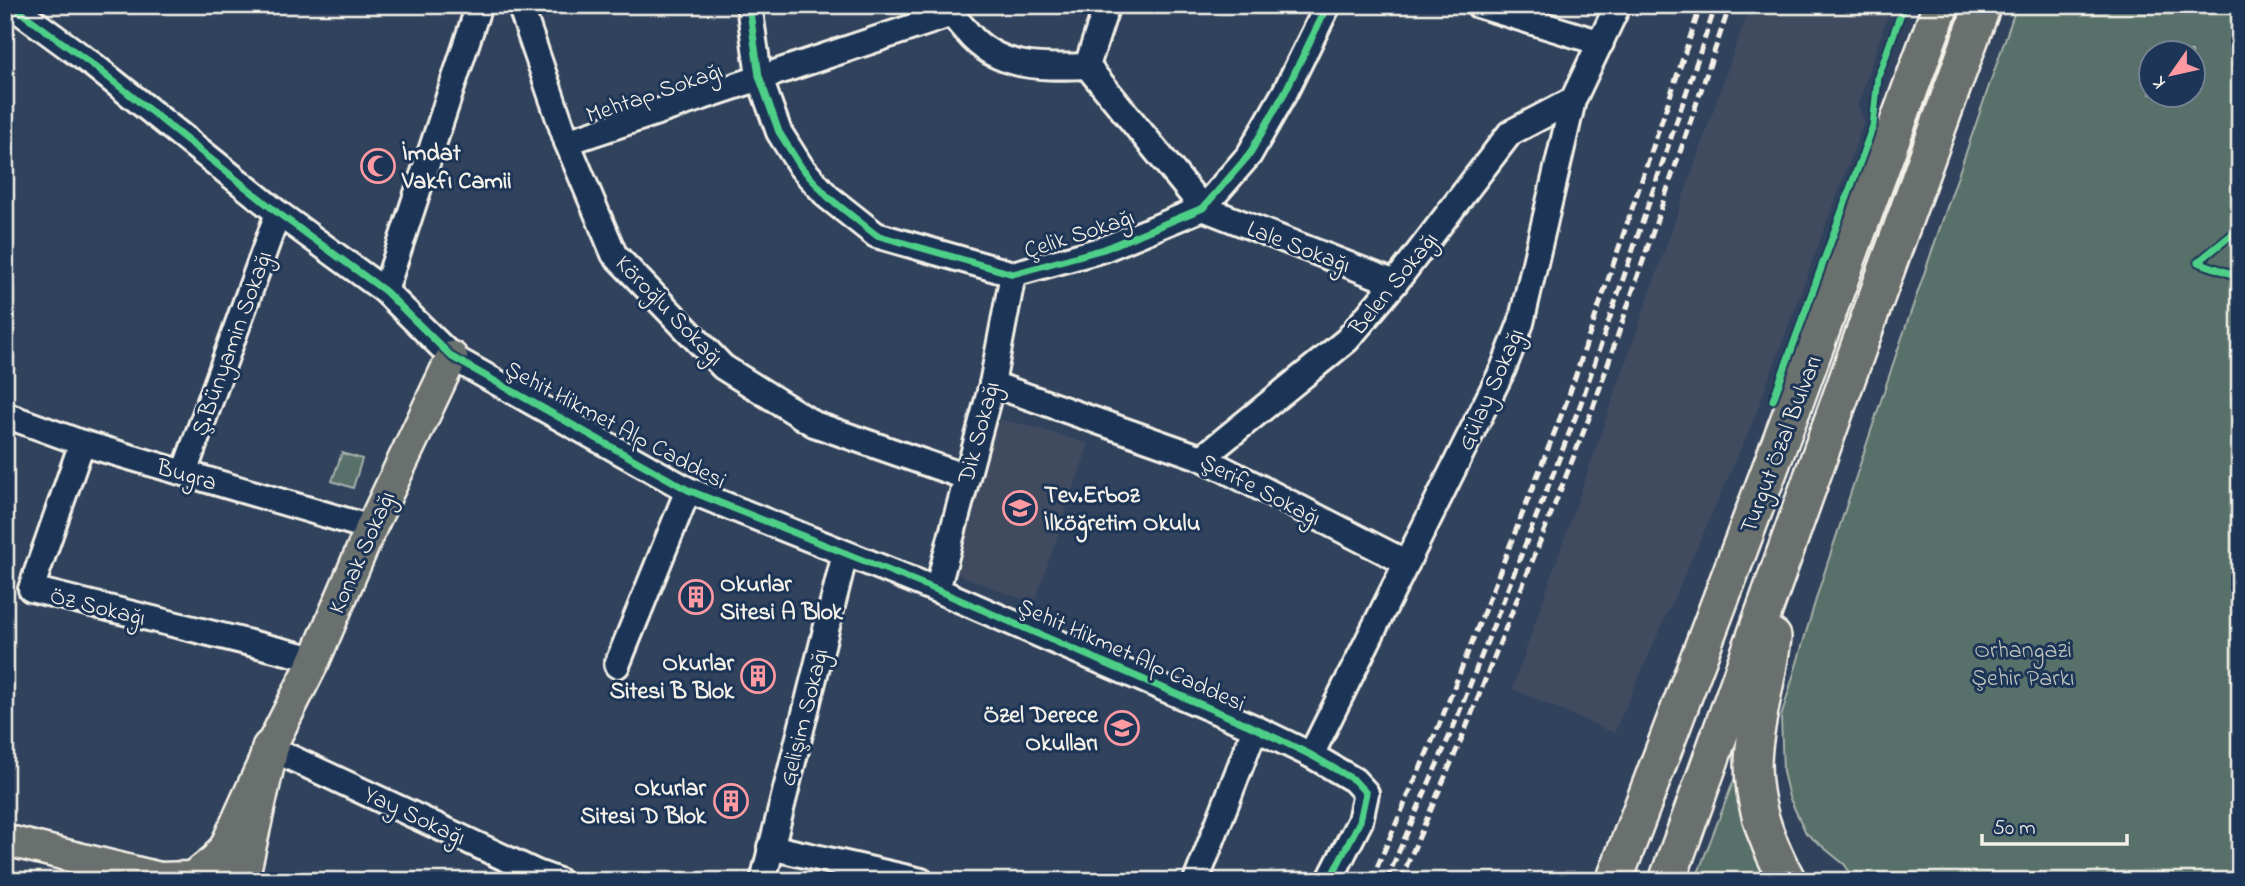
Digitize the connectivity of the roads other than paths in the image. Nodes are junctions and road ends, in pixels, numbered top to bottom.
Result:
1 (11, 5) edge
2 (479, 5) edge
3 (520, 5) edge
4 (749, 5) edge
5 (1107, 5) edge
6 (1328, 5) edge
7 (1478, 5) edge
8 (1618, 5) edge
9 (1941, 5) edge
10 (1983, 5) edge
11 (951, 9) edge
12 (1601, 43) junction
13 (1087, 66) junction
14 (759, 76) junction
15 (1573, 100) junction
16 (568, 142) junction
17 (1203, 208) junction
18 (278, 213) junction
19 (1013, 274) junction
20 (1395, 283) junction
21 (384, 291) junction
22 (452, 357) junction
23 (992, 384) junction
24 (5, 415) edge
25 (82, 443) junction
26 (1777, 452) junction
27 (1202, 458) junction
28 (184, 473) junction
29 (967, 477) junction
30 (688, 490) junction
31 (370, 528) junction
32 (845, 554) junction
33 (1407, 563) junction
34 (1782, 565) junction
35 (937, 590) junction
36 (314, 659) junction
37 (617, 665) dead end
38 (1255, 729) junction
39 (270, 748) junction
40 (1311, 755) junction
41 (5, 840) edge
42 (770, 848) junction
43 (225, 872) edge
44 (164, 879) edge
45 (559, 881) edge
46 (764, 881) edge
47 (921, 881) edge
48 (1196, 881) edge
49 (1329, 881) edge
50 (1590, 881) edge
51 (1614, 881) edge
52 (1667, 881) edge
53 (1787, 881) edge

1 - 18 street, Şehit Hikmet Alp Caddesi
2 - 21 street
3 - 16 street, Köroğlu Sokağı
4 - 14 street, Çelik Sokağı
5 - 13 street
6 - 17 street, Çelik Sokağı
7 - 12 street
8 - 12 street, Gülay Sokağı
9 - 26 highway, Turgut Özal Bulvarı
10 - 34 highway, Turgut Özal Bulvarı
11 - 13 street
11 - 14 street, Mehtap Sokağı
12 - 15 street, Gülay Sokağı
13 - 17 street
14 - 16 street, Mehtap Sokağı
14 - 19 street, Çelik Sokağı
15 - 20 street, Belen Sokağı
15 - 33 street, Gülay Sokağı
16 - 29 street, Köroğlu Sokağı
17 - 19 street, Çelik Sokağı
17 - 20 street, Lale Sokağı
18 - 21 street, Şehit Hikmet Alp Caddesi
18 - 28 street, Ş.Bünyamin Sokağı
19 - 23 street, Dik Sokağı
20 - 27 street, Belen Sokağı
21 - 22 street, Şehit Hikmet Alp Caddesi
22 - 30 street, Şehit Hikmet Alp Caddesi
22 - 31 main road, Konak Sokağı
23 - 27 street, Şerife Sokağı
23 - 29 street, Dik Sokağı
24 - 25 street, Bugra
25 - 28 street, Bugra
25 - 36 street, Öz Sokağı
26 - 50 highway
26 - 51 highway, Turgut Özal Bulvarı
27 - 33 street, Şerife Sokağı
28 - 31 street, Bugra
29 - 35 street, Dik Sokağı
30 - 32 street, Şehit Hikmet Alp Caddesi
30 - 37 street
31 - 36 main road, Konak Sokağı
32 - 35 street, Şehit Hikmet Alp Caddesi
32 - 42 street, Gelişim Sokağı
33 - 40 street, Gülay Sokağı
34 - 52 highway, Turgut Özal Bulvarı
34 - 53 highway
35 - 38 street, Şehit Hikmet Alp Caddesi
36 - 39 main road, Konak Sokağı
38 - 40 street, Şehit Hikmet Alp Caddesi
38 - 48 street
39 - 43 highway
39 - 45 street, Yay Sokağı
40 - 49 street, Şehit Hikmet Alp Caddesi
41 - 44 main road
42 - 46 street, Gelişim Sokağı
42 - 47 street
43 - 44 main road

